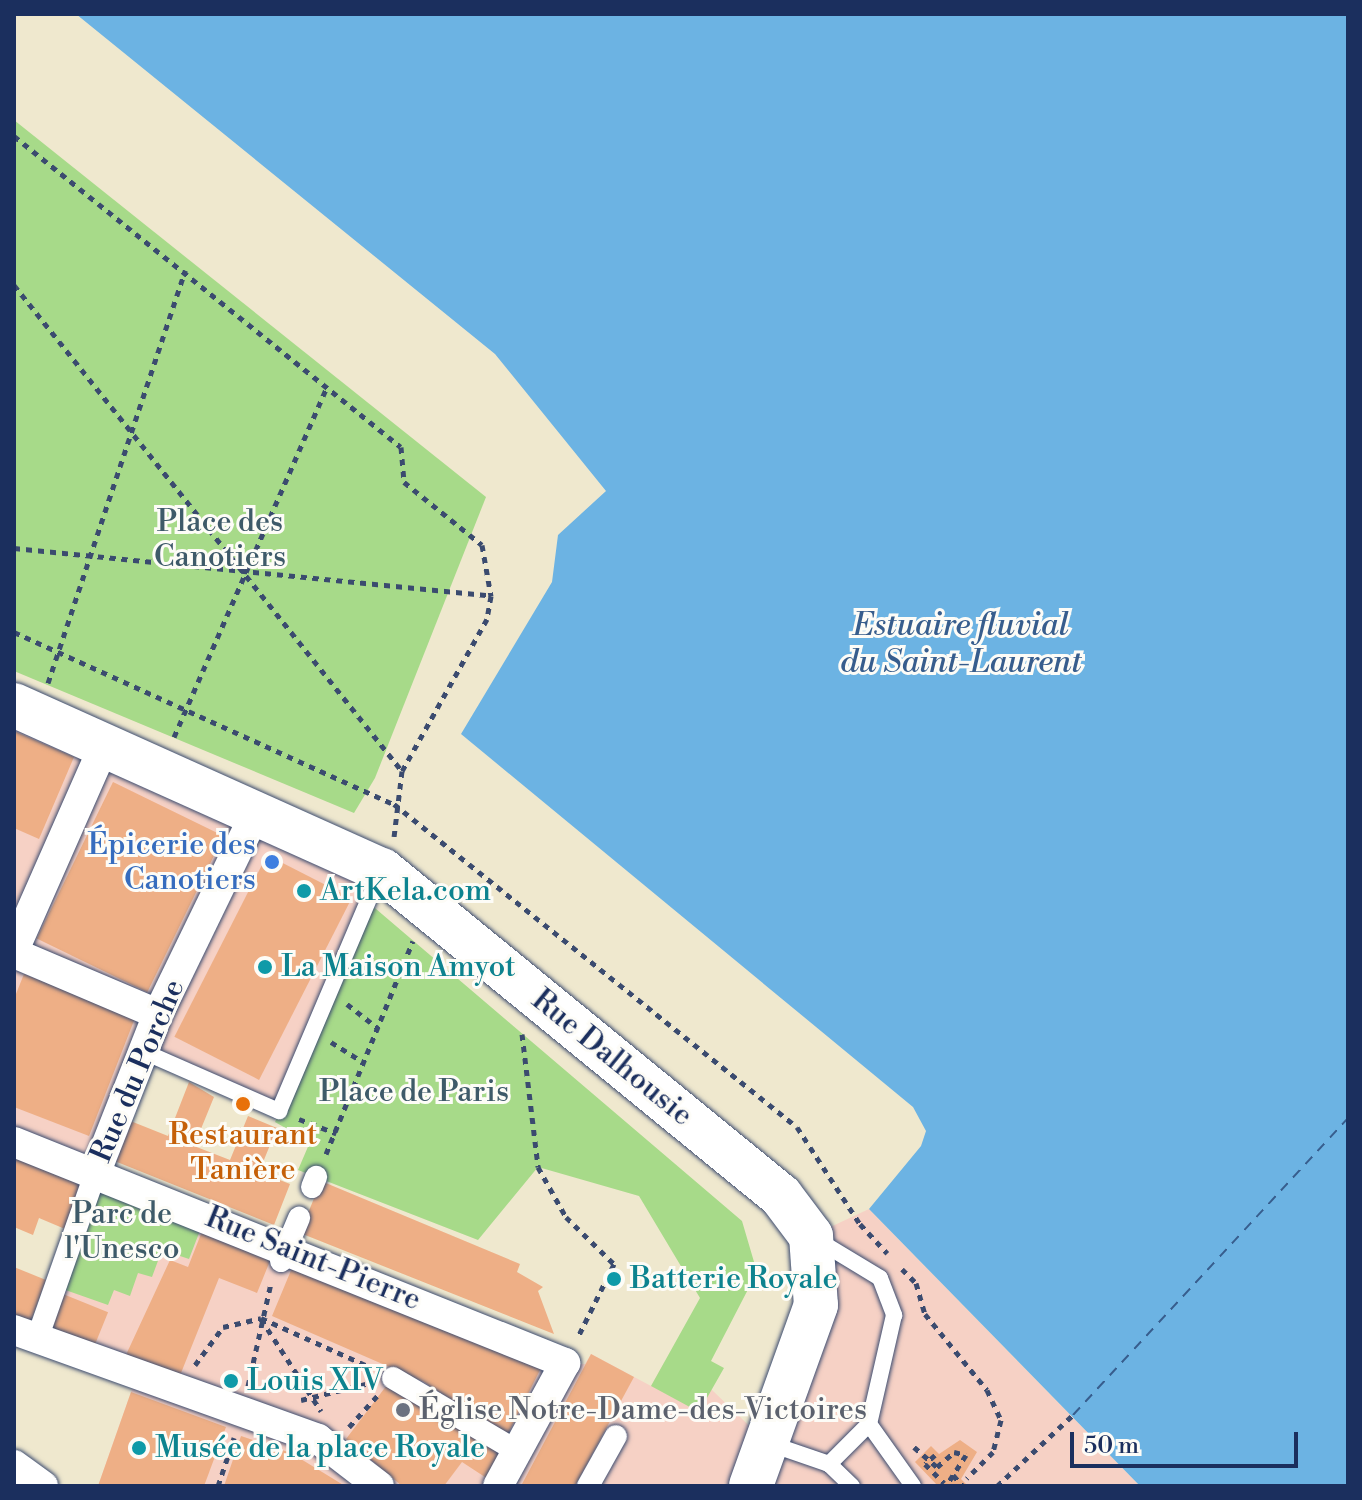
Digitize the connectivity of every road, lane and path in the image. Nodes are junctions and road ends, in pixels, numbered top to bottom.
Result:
1 (14, 136) edge
2 (185, 270) junction
3 (14, 285) edge
4 (327, 387) junction
5 (131, 433) junction
6 (14, 548) edge
7 (91, 556) junction
8 (245, 571) junction
9 (491, 596) junction
10 (26, 710) edge
11 (105, 744) junction
12 (160, 768) junction
13 (402, 771) junction
14 (394, 804) dead end
15 (257, 810) junction
16 (382, 870) junction
17 (414, 939) dead end
18 (14, 951) edge
19 (332, 989) junction
20 (158, 1014) junction
21 (378, 1028) junction
22 (314, 1031) junction
23 (522, 1034) dead end
24 (142, 1051) junction
25 (364, 1063) junction
26 (279, 1111) junction
27 (336, 1133) junction
28 (14, 1142) edge
29 (95, 1174) junction
30 (314, 1182) dead end
31 (299, 1218) dead end
32 (811, 1236) junction
33 (284, 1254) junction
34 (265, 1295) dead end
35 (261, 1318) junction
36 (25, 1334) edge
37 (565, 1363) junction
38 (393, 1378) junction
39 (174, 1391) junction
40 (317, 1396) junction
41 (1073, 1415) dead end
42 (240, 1423) junction
43 (869, 1424) junction
44 (616, 1436) dead end
45 (766, 1442) junction
46 (331, 1447) junction
47 (919, 1448) dead end
48 (517, 1451) junction
49 (933, 1458) junction
50 (829, 1464) junction
51 (14, 1465) edge
52 (953, 1475) junction
53 (945, 1485) edge
54 (43, 1486) edge
55 (218, 1486) edge
56 (379, 1486) edge
57 (498, 1486) edge
58 (588, 1486) edge
59 (751, 1486) edge
60 (852, 1486) edge
61 (913, 1486) edge
62 (963, 1486) edge
63 (997, 1486) edge

1 - 2 path
2 - 4 path
2 - 5 path
3 - 5 path
4 - 8 path
4 - 9 path
5 - 7 path
5 - 8 path
6 - 7 path
7 - 8 path
7 - 10 path
8 - 9 path
8 - 12 path
8 - 13 path
9 - 13 path
10 - 11 main road, Rue Dalhousie
11 - 12 main road, Rue Dalhousie
11 - 18 street
12 - 15 main road, Rue Dalhousie
13 - 14 path
15 - 16 main road, Rue Dalhousie
15 - 20 street, Rue du Porche
16 - 19 lane
16 - 32 main road, Rue Dalhousie
17 - 21 path
18 - 20 street
19 - 21 path
19 - 22 lane
20 - 24 street, Rue du Porche
21 - 25 path
22 - 25 path
22 - 26 lane
23 - 37 path
24 - 26 lane
24 - 29 street, Rue du Porche
25 - 27 path
26 - 27 path
27 - 30 path
28 - 29 street, Rue Saint-Pierre
29 - 33 street, Rue Saint-Pierre
29 - 36 street, Rue du Porche
31 - 33 street
32 - 43 lane
32 - 45 main road
33 - 37 street, Rue Saint-Pierre
34 - 35 path
35 - 38 path
35 - 39 path
35 - 40 path
35 - 42 path
36 - 39 street
37 - 48 street
38 - 40 path
38 - 46 path
38 - 48 street
39 - 42 street
40 - 42 path
40 - 46 path
41 - 63 path
42 - 46 street
42 - 55 path
43 - 50 lane
43 - 61 lane
44 - 58 street
45 - 50 lane
45 - 59 main road
46 - 56 street
47 - 49 path
48 - 57 street
49 - 52 path
49 - 53 path, bridge
50 - 60 lane
51 - 54 street
52 - 53 path, bridge
52 - 62 path, bridge

